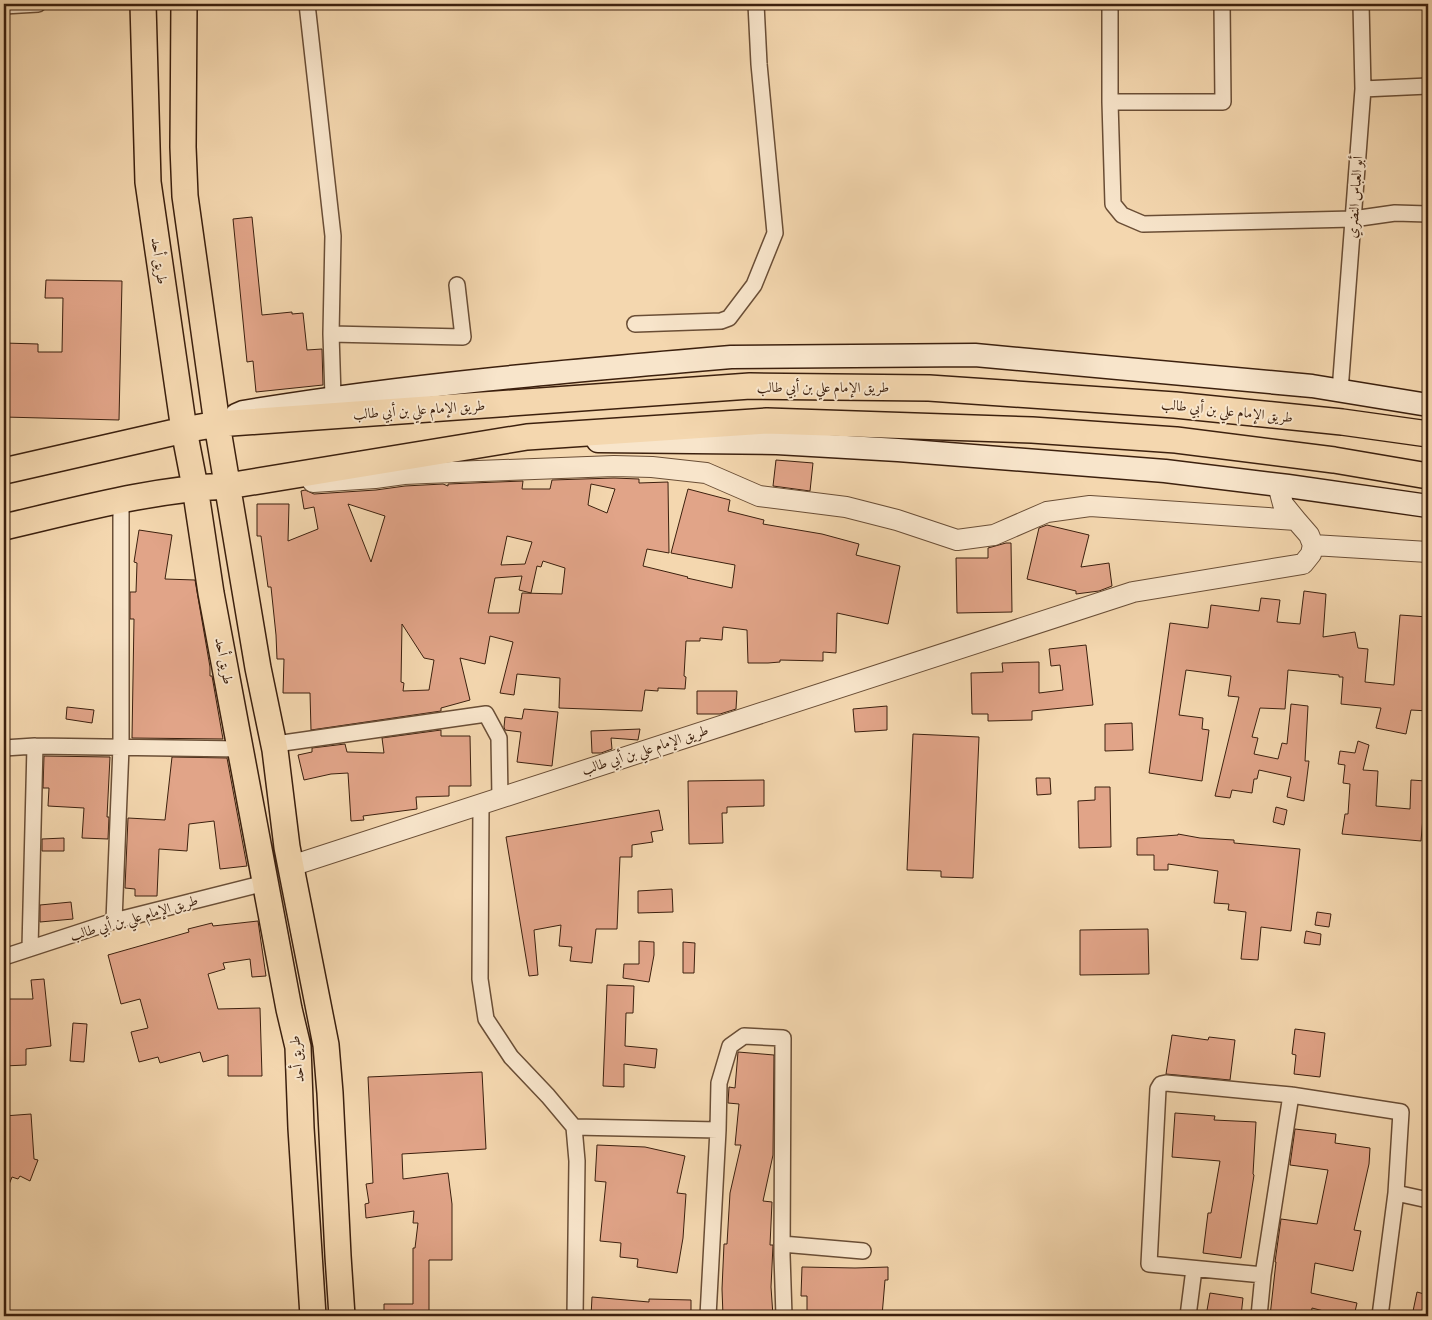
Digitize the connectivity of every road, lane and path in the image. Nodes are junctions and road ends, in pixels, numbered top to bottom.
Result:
1 (38, 4) edge
2 (143, 4) edge
3 (184, 4) edge
4 (307, 4) edge
5 (756, 4) edge
6 (1110, 4) edge
7 (1222, 4) edge
8 (1361, 4) edge
9 (4, 6) edge
10 (1428, 86) edge
11 (1363, 89) junction
12 (1110, 102) junction
13 (1428, 214) edge
14 (1353, 219) junction
15 (457, 285) dead end
16 (635, 324) dead end
17 (331, 334) junction
18 (1340, 391) junction
19 (333, 397) junction
20 (1428, 405) edge
21 (217, 424) junction
22 (184, 430) junction
23 (1428, 434) edge
24 (527, 437) junction
25 (4, 471) edge
26 (1428, 476) edge
27 (1278, 485) junction
28 (228, 486) junction
29 (195, 487) junction
30 (121, 500) junction
31 (1428, 506) edge
32 (1296, 520) junction
33 (4, 527) edge
34 (1313, 545) junction
35 (1428, 552) edge
36 (35, 746) junction
37 (121, 747) junction
38 (4, 748) edge
39 (240, 749) junction
40 (275, 750) junction
41 (490, 801) junction
42 (291, 866) junction
43 (265, 883) junction
44 (114, 921) junction
45 (30, 948) junction
46 (4, 957) edge
47 (1291, 1095) junction
48 (574, 1127) junction
49 (718, 1130) junction
50 (1396, 1193) junction
51 (1428, 1200) edge
52 (782, 1244) junction
53 (864, 1251) dead end
54 (1194, 1269) junction
55 (1263, 1275) junction
56 (313, 1316) edge
57 (342, 1316) edge
58 (575, 1316) edge
59 (708, 1316) edge
60 (784, 1316) edge
61 (1188, 1316) edge
62 (1259, 1316) edge
63 (1380, 1316) edge

1 - 9 street
2 - 22 main road, طريق أحد
3 - 21 main road, طريق أحد
4 - 17 street
5 - 16 street
6 - 12 street
7 - 12 street
8 - 11 street, أبو العباس النضري
10 - 11 street
11 - 14 street, أبو العباس النضري
12 - 14 street
13 - 14 street
14 - 18 street, أبو العباس النضري
15 - 17 street
17 - 19 street
18 - 19 main road
18 - 20 main road
19 - 21 main road
21 - 22 main road, طريق الإمام علي بن أبي طالب
21 - 23 main road, طريق الإمام علي بن أبي طالب
21 - 28 main road, طريق أحد
22 - 25 main road, طريق الإمام علي بن أبي طالب
22 - 29 main road, طريق أحد
24 - 26 main road
24 - 27 main road
24 - 28 main road
27 - 31 main road
27 - 32 street
28 - 29 main road
28 - 32 street
28 - 40 main road, طريق أحد
29 - 30 main road
29 - 39 main road, طريق أحد
30 - 33 main road
30 - 37 street
32 - 34 street
34 - 35 street
34 - 41 street, طريق الإمام علي بن أبي طالب
36 - 37 street
36 - 38 street
36 - 45 street
37 - 39 street
37 - 44 street
39 - 43 main road, طريق أحد
40 - 41 street
40 - 42 main road, طريق أحد
41 - 42 street, طريق الإمام علي بن أبي طالب
41 - 48 street
42 - 57 main road, طريق أحد
43 - 44 street, طريق الإمام علي بن أبي طالب
43 - 56 main road, طريق أحد
44 - 45 street, طريق الإمام علي بن أبي طالب
45 - 46 street, طريق الإمام علي بن أبي طالب
47 - 50 street
47 - 54 street
47 - 55 street
48 - 49 street
48 - 58 street
49 - 52 street
49 - 59 street
50 - 51 street
50 - 63 street
52 - 53 street
52 - 60 street
54 - 55 street
54 - 61 street
55 - 62 street

